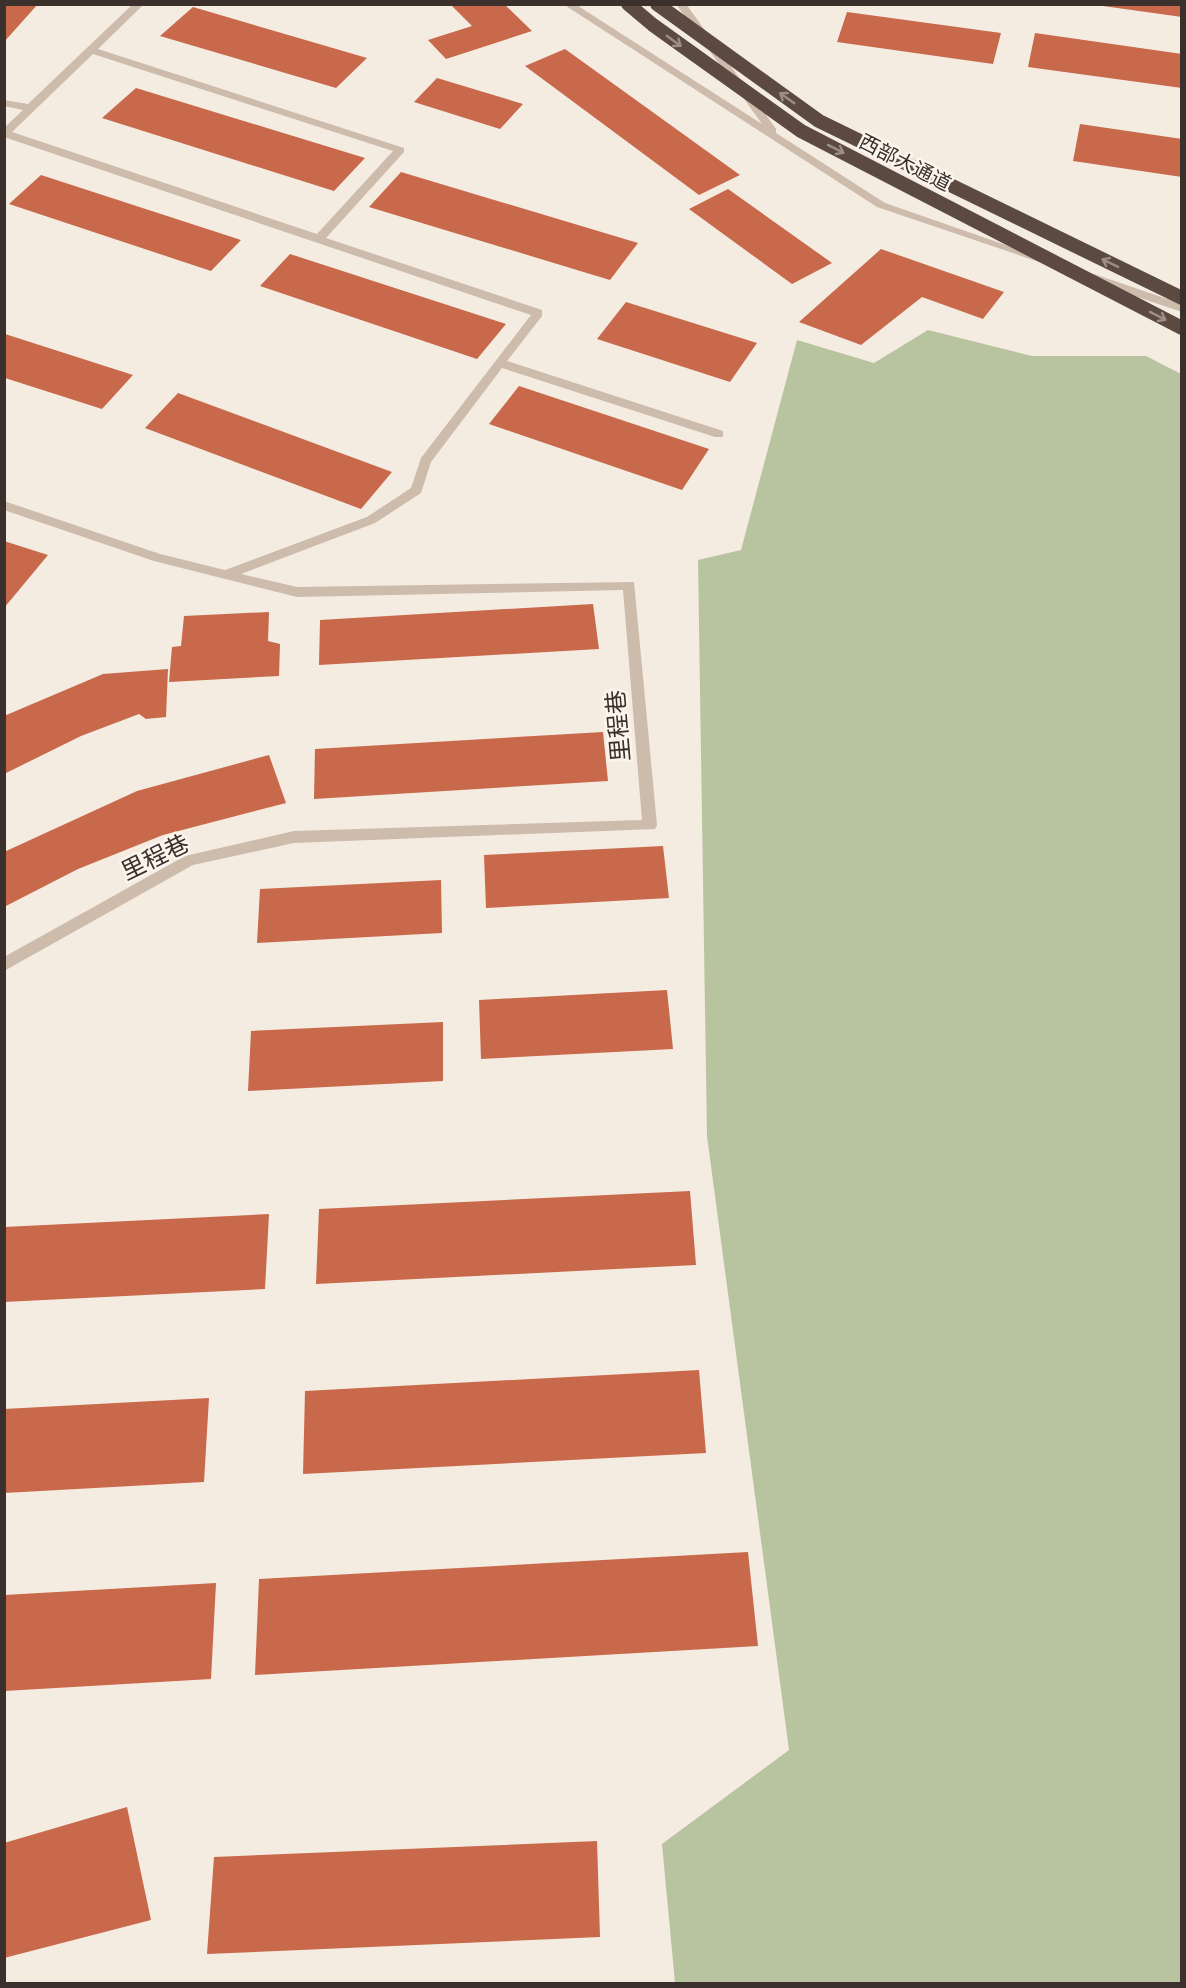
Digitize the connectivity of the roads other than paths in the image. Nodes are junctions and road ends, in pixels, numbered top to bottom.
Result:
1 (139, 4) edge
2 (568, 4) edge
3 (628, 4) edge
4 (657, 4) edge
5 (681, 4) edge
6 (91, 50) junction
7 (4, 103) edge
8 (30, 108) junction
9 (5, 133) edge
10 (777, 138) junction
11 (319, 239) junction
12 (1182, 298) edge
13 (1182, 308) edge
14 (1182, 328) edge
15 (500, 363) junction
16 (719, 434) dead end
17 (4, 505) edge
18 (225, 575) junction
19 (4, 965) edge

1 - 6 street
2 - 10 street
3 -> 14 highway, 西部大通道, bridge
12 -> 4 highway, 西部大通道, bridge
5 - 10 street
6 - 8 street
6 - 11 street
7 - 8 street
8 - 9 street
9 - 11 street
10 - 13 street
11 - 15 street
15 - 16 street
15 - 18 street
17 - 18 street, 里程巷
18 - 19 street, 里程巷

